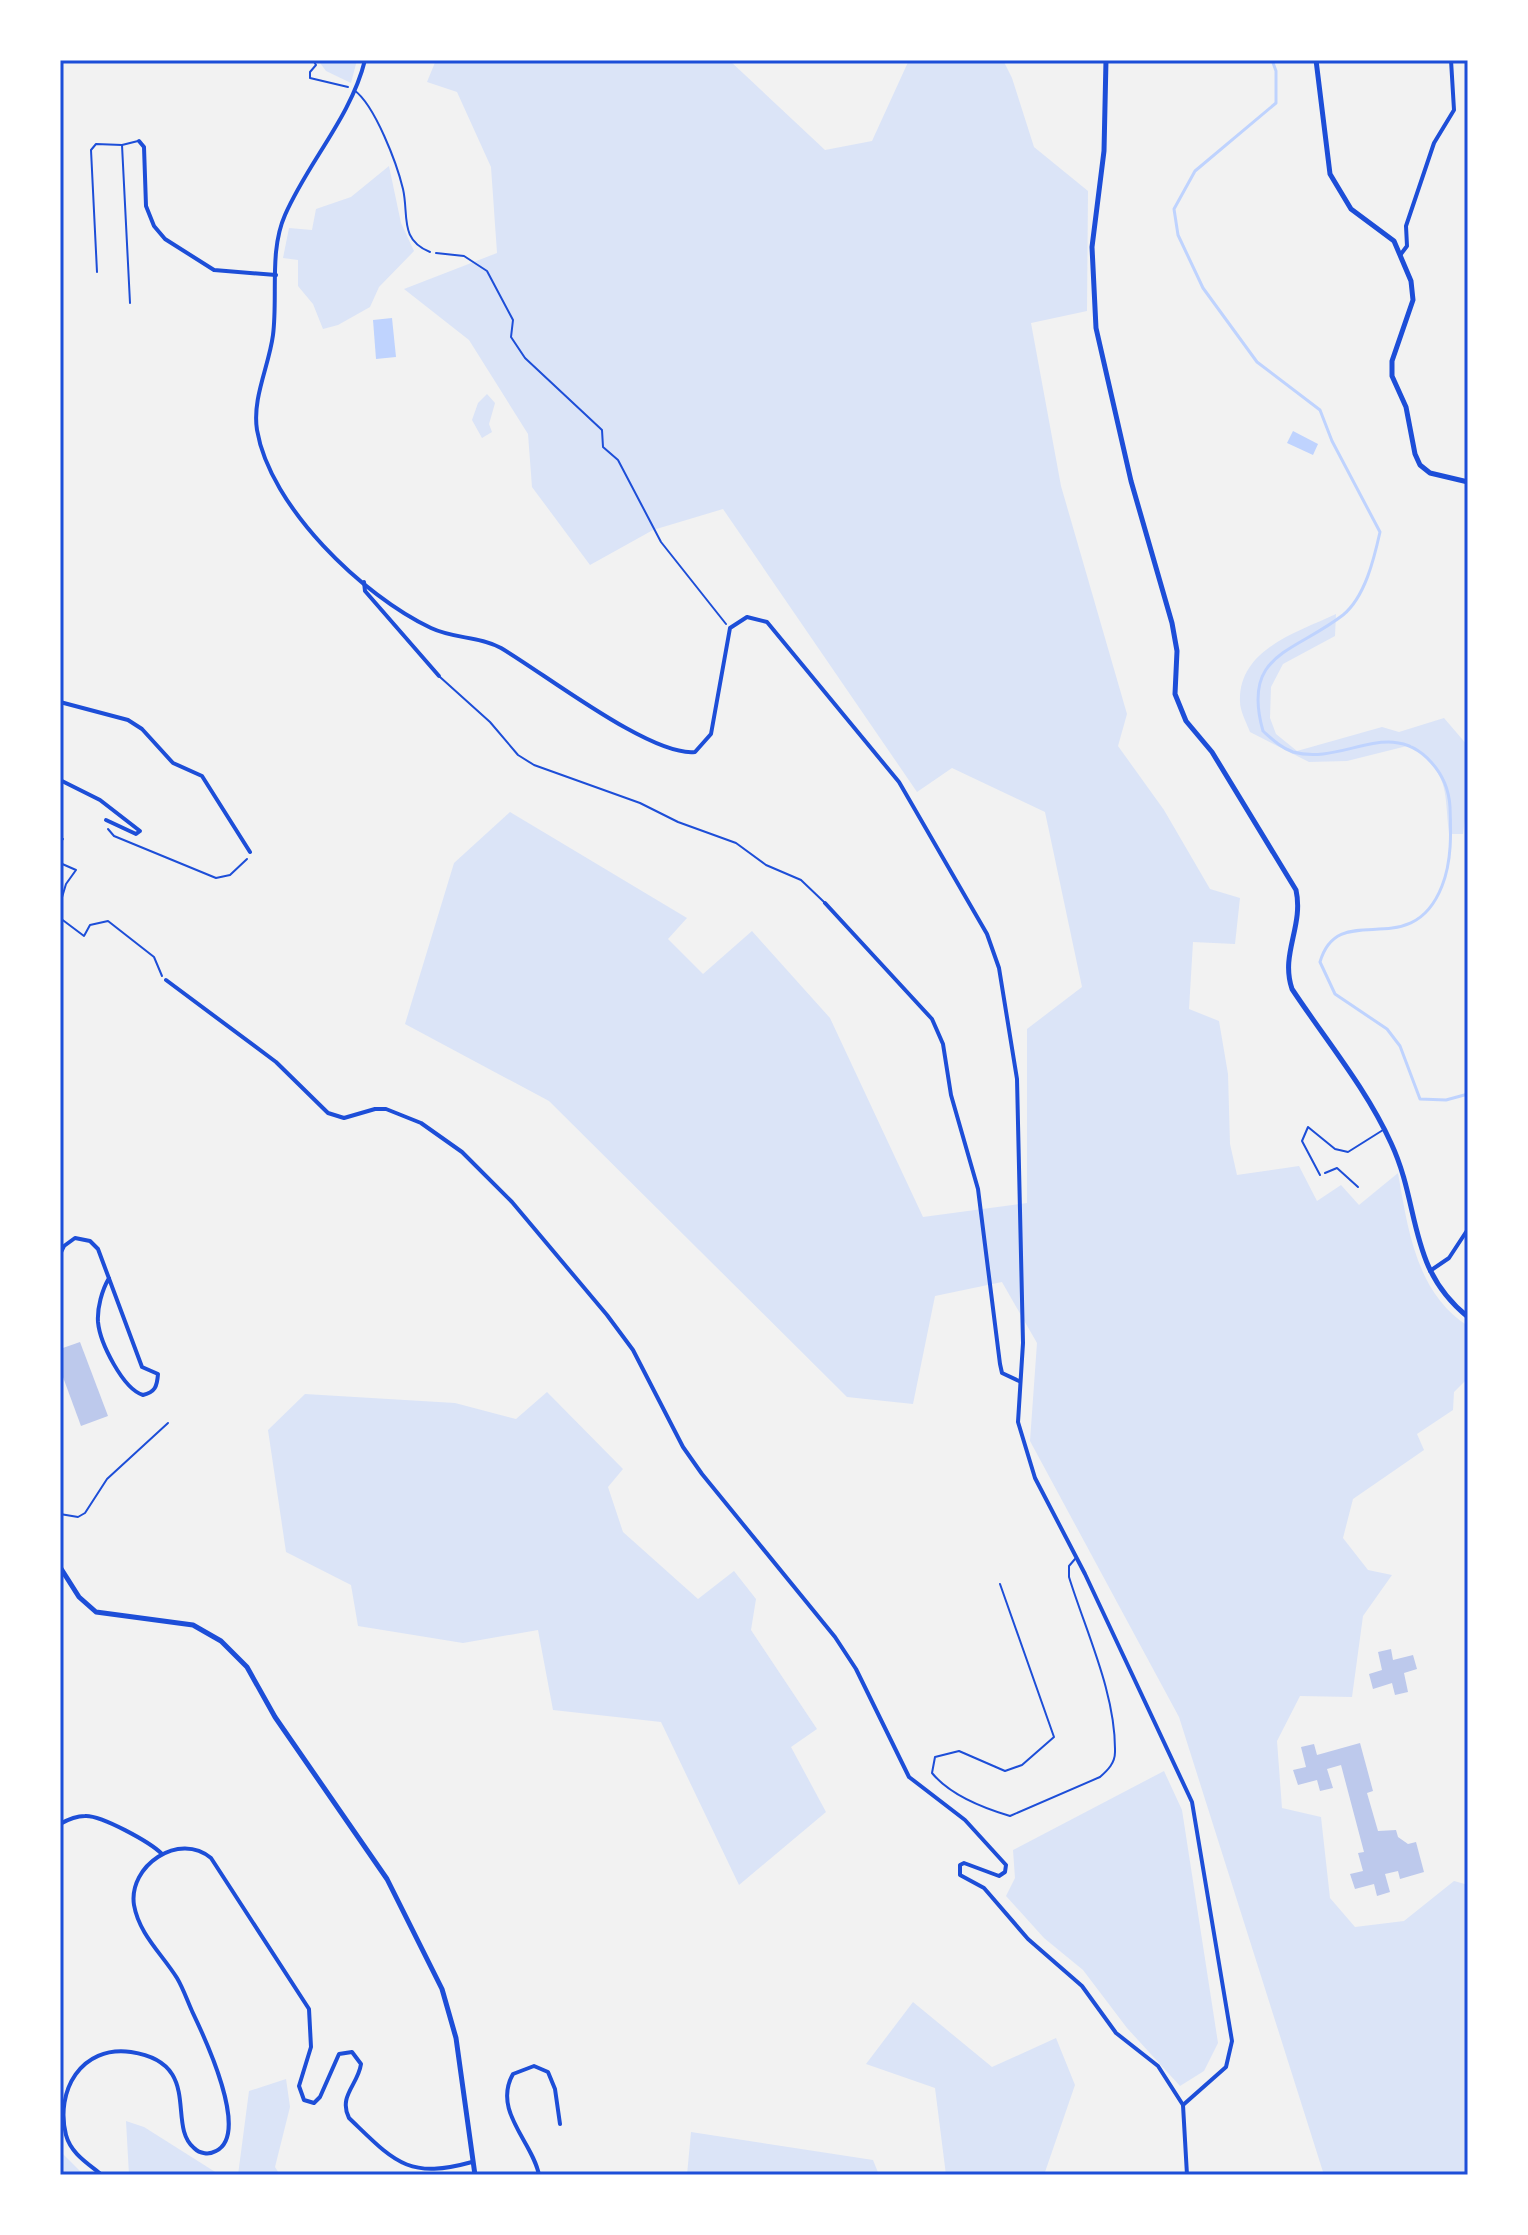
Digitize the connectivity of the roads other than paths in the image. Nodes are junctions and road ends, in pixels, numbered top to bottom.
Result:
1 (365, 60) edge
2 (1106, 60) edge
3 (1316, 60) edge
4 (1451, 60) edge
5 (354, 90) junction
6 (139, 141) joint
7 (122, 145) junction
8 (430, 252) road end
9 (1401, 254) junction
10 (97, 272) dead end
11 (276, 275) junction
12 (130, 303) dead end
13 (1468, 482) edge
14 (364, 582) junction
15 (439, 676) joint
16 (60, 702) edge
17 (60, 780) edge
18 (106, 820) road end
19 (250, 852) road end
20 (825, 903) joint
21 (166, 980) road end
22 (1384, 1129) junction
23 (1320, 1175) road end
24 (1468, 1229) edge
25 (60, 1254) edge
26 (1429, 1271) junction
27 (109, 1278) junction
28 (1468, 1317) edge
29 (1019, 1381) junction
30 (1076, 1558) junction
31 (60, 1567) edge
32 (1000, 1584) dead end
33 (60, 1824) edge
34 (162, 1854) junction
35 (1183, 2105) junction
36 (560, 2124) dead end
37 (472, 2162) junction
38 (102, 2175) edge
39 (475, 2175) edge
40 (539, 2175) edge
41 (1187, 2175) edge

1 - 5 street
2 - 22 street
3 - 9 street
4 - 9 street
5 - 8 lane
5 - 11 street
6 - 7 lane
6 - 11 street
7 - 10 lane
7 - 12 lane
9 - 13 street
11 - 14 street
14 - 15 street
14 - 29 street
15 - 20 lane
16 - 19 street
17 - 18 street
20 - 29 street
21 - 35 street
22 - 23 lane
22 - 26 street
24 - 26 street
25 - 27 street
26 - 28 street
27 - 27 street
29 - 30 street
30 - 32 lane
30 - 35 street
31 - 37 street
33 - 34 street
34 - 37 street
34 - 38 street
35 - 41 street
36 - 40 street
37 - 39 street

